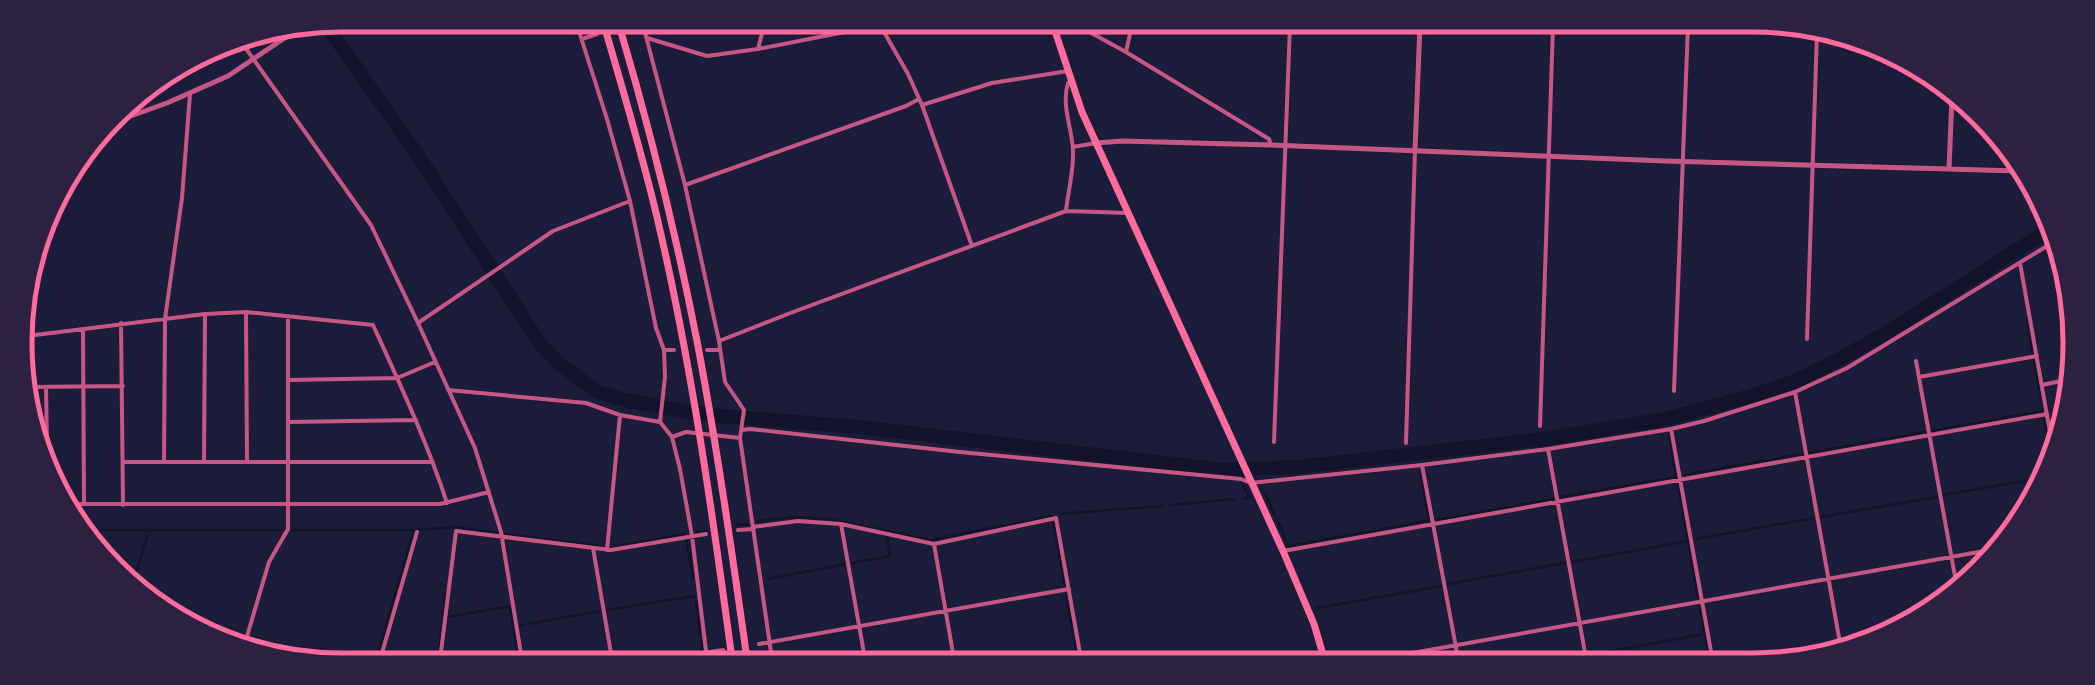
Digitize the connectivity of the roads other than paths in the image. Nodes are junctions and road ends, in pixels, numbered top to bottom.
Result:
1 (580, 32) edge
2 (606, 32) edge
3 (621, 32) edge
4 (645, 32) edge
5 (762, 32) edge
6 (845, 32) edge
7 (884, 32) edge
8 (1055, 32) edge
9 (1089, 32) edge
10 (1130, 32) edge
11 (1290, 32) edge
12 (1420, 32) edge
13 (1553, 32) edge
14 (1688, 32) edge
15 (597, 34) dead end
16 (286, 37) edge
17 (647, 38) junction
18 (582, 39) junction
19 (1817, 39) edge
20 (245, 47) edge
21 (758, 49) junction
22 (1126, 52) junction
23 (254, 60) junction
24 (1068, 70) junction
25 (1071, 81) junction
26 (190, 94) junction
27 (919, 99) junction
28 (1952, 104) edge
29 (922, 105) junction
30 (130, 116) edge
31 (1096, 143) junction
32 (1271, 145) junction
33 (1285, 145) junction
34 (1072, 147) junction
35 (1415, 150) junction
36 (1549, 156) junction
37 (1684, 161) junction
38 (1812, 165) junction
39 (1949, 169) junction
40 (2011, 171) edge
41 (685, 184) junction
42 (630, 201) junction
43 (1066, 211) junction
44 (1128, 213) junction
45 (972, 246) junction
46 (2048, 246) edge
47 (2020, 262) junction
48 (246, 312) junction
49 (205, 314) junction
50 (288, 316) junction
51 (165, 319) junction
52 (121, 323) junction
53 (418, 323) junction
54 (83, 330) junction
55 (32, 335) edge
56 (1807, 339) dead end
57 (718, 341) junction
58 (664, 350) junction
59 (674, 350) dead end
60 (707, 350) dead end
61 (719, 350) junction
62 (2037, 356) junction
63 (1916, 361) dead end
64 (435, 362) junction
65 (397, 378) junction
66 (1919, 378) junction
67 (289, 380) junction
68 (2060, 381) edge
69 (2042, 385) junction
70 (123, 386) junction
71 (36, 387) edge
72 (46, 387) junction
73 (84, 387) junction
74 (448, 390) junction
75 (1674, 391) dead end
76 (1795, 392) junction
77 (2047, 414) junction
78 (620, 415) junction
79 (416, 420) junction
80 (660, 420) junction
81 (288, 422) junction
82 (1540, 426) dead end
83 (742, 429) junction
84 (1672, 429) junction
85 (2050, 431) edge
86 (46, 434) edge
87 (1929, 435) junction
88 (672, 437) junction
89 (740, 438) junction
90 (1274, 442) dead end
91 (1406, 443) dead end
92 (1548, 449) junction
93 (1806, 457) junction
94 (124, 462) junction
95 (164, 462) junction
96 (204, 462) junction
97 (247, 462) junction
98 (288, 462) junction
99 (433, 462) junction
100 (1422, 465) junction
101 (1681, 479) junction
102 (1250, 481) junction
103 (489, 492) junction
104 (1558, 501) junction
105 (84, 503) junction
106 (447, 503) junction
107 (77, 504) edge
108 (288, 504) junction
109 (123, 505) junction
110 (841, 524) junction
111 (1433, 524) junction
112 (753, 528) junction
113 (738, 530) dead end
114 (417, 532) dead end
115 (706, 534) dead end
116 (692, 536) junction
117 (502, 537) junction
118 (934, 544) junction
119 (593, 548) junction
120 (607, 550) junction
121 (1283, 551) junction
122 (1982, 551) edge
123 (1951, 557) junction
124 (1955, 578) edge
125 (1828, 579) junction
126 (1069, 589) junction
127 (1702, 601) junction
128 (946, 611) junction
129 (1580, 623) junction
130 (859, 626) junction
131 (246, 638) edge
132 (1839, 640) edge
133 (769, 642) junction
134 (759, 644) dead end
135 (1455, 645) junction
136 (723, 650) dead end
137 (706, 652) junction
138 (382, 653) edge
139 (441, 653) edge
140 (521, 653) edge
141 (611, 653) edge
142 (700, 653) edge
143 (731, 653) edge
144 (746, 653) edge
145 (771, 653) edge
146 (863, 653) edge
147 (953, 653) edge
148 (1080, 653) edge
149 (1323, 653) edge
150 (1411, 653) edge
151 (1457, 653) edge
152 (1585, 653) edge
153 (1711, 653) edge

1 - 18 street
2 - 143 highway
3 - 144 highway
4 - 17 street
5 - 21 street
6 - 21 street
7 - 27 street
8 - 24 highway
9 - 22 street
10 - 22 street
11 - 33 street
12 - 35 street
13 - 36 street
14 - 37 street
15 - 18 street
16 - 23 street
17 - 21 street
17 - 41 street
18 - 42 street
19 - 38 street
20 - 23 street
22 - 32 street
23 - 26 street
23 - 53 street
24 - 25 highway
24 - 29 street
25 - 31 highway
25 - 34 street
26 - 30 street
26 - 51 street
27 - 29 street
27 - 41 street
28 - 39 street
29 - 45 street
31 - 32 street
31 - 34 street
31 - 44 highway
32 - 33 street
33 - 35 street
33 - 90 street
34 - 43 street
35 - 36 street
35 - 91 street
36 - 37 street
36 - 82 street
37 - 38 street
37 - 75 street
38 - 39 street
38 - 56 street
39 - 40 street
41 - 57 street
42 - 53 street
42 - 58 street
43 - 44 street
43 - 45 street
44 - 102 highway
45 - 57 street
46 - 47 street
47 - 62 street
47 - 76 street
48 - 49 street
48 - 50 street
48 - 97 street
49 - 51 street
49 - 96 street
50 - 65 street
50 - 67 street
51 - 52 street
51 - 95 street
52 - 54 street
52 - 70 street
53 - 64 street
54 - 55 street
54 - 73 street
57 - 61 street
58 - 59 street
58 - 80 street
60 - 61 street
61 - 83 street
62 - 66 street
62 - 69 street
63 - 66 street
64 - 65 street
64 - 74 street
65 - 67 street
65 - 79 street
66 - 87 street
67 - 81 street
68 - 69 street
69 - 77 street
70 - 73 street
70 - 94 street
71 - 72 street
72 - 73 street
72 - 86 street
73 - 105 street
74 - 78 street
74 - 103 street
76 - 84 street
76 - 93 street
77 - 85 street
77 - 87 street
78 - 80 street
78 - 120 street
79 - 81 street
79 - 99 street
80 - 88 street
81 - 98 street
83 - 89 street
83 - 102 street
84 - 92 street
84 - 101 street
87 - 93 street
87 - 123 street
88 - 89 street
88 - 116 street
89 - 112 street
92 - 100 street
92 - 104 street
93 - 101 street
93 - 125 street
94 - 95 street
94 - 109 street
95 - 96 street
96 - 97 street
97 - 98 street
98 - 99 street
98 - 108 street
99 - 106 street
100 - 102 street
100 - 111 street
101 - 104 street
101 - 127 street
102 - 121 highway
103 - 106 street
103 - 117 street
104 - 111 street
104 - 129 street
105 - 107 street
105 - 109 street
106 - 108 street
108 - 109 street
108 - 131 street
110 - 112 street
110 - 118 street
110 - 130 street
111 - 121 street
111 - 135 street
112 - 113 street
112 - 133 street
114 - 138 street
115 - 116 street
116 - 120 street
116 - 137 street
117 - 119 street
117 - 139 street
117 - 140 street
118 - 126 street
118 - 128 street
119 - 120 street
119 - 141 street
121 - 149 highway
122 - 123 street
123 - 124 street
123 - 125 street
125 - 127 street
125 - 132 street
126 - 128 street
126 - 148 street
127 - 129 street
127 - 153 street
128 - 130 street
128 - 147 street
129 - 135 street
129 - 152 street
130 - 133 street
130 - 146 street
133 - 134 street
133 - 145 street
135 - 150 street
135 - 151 street
136 - 137 street
137 - 142 street

